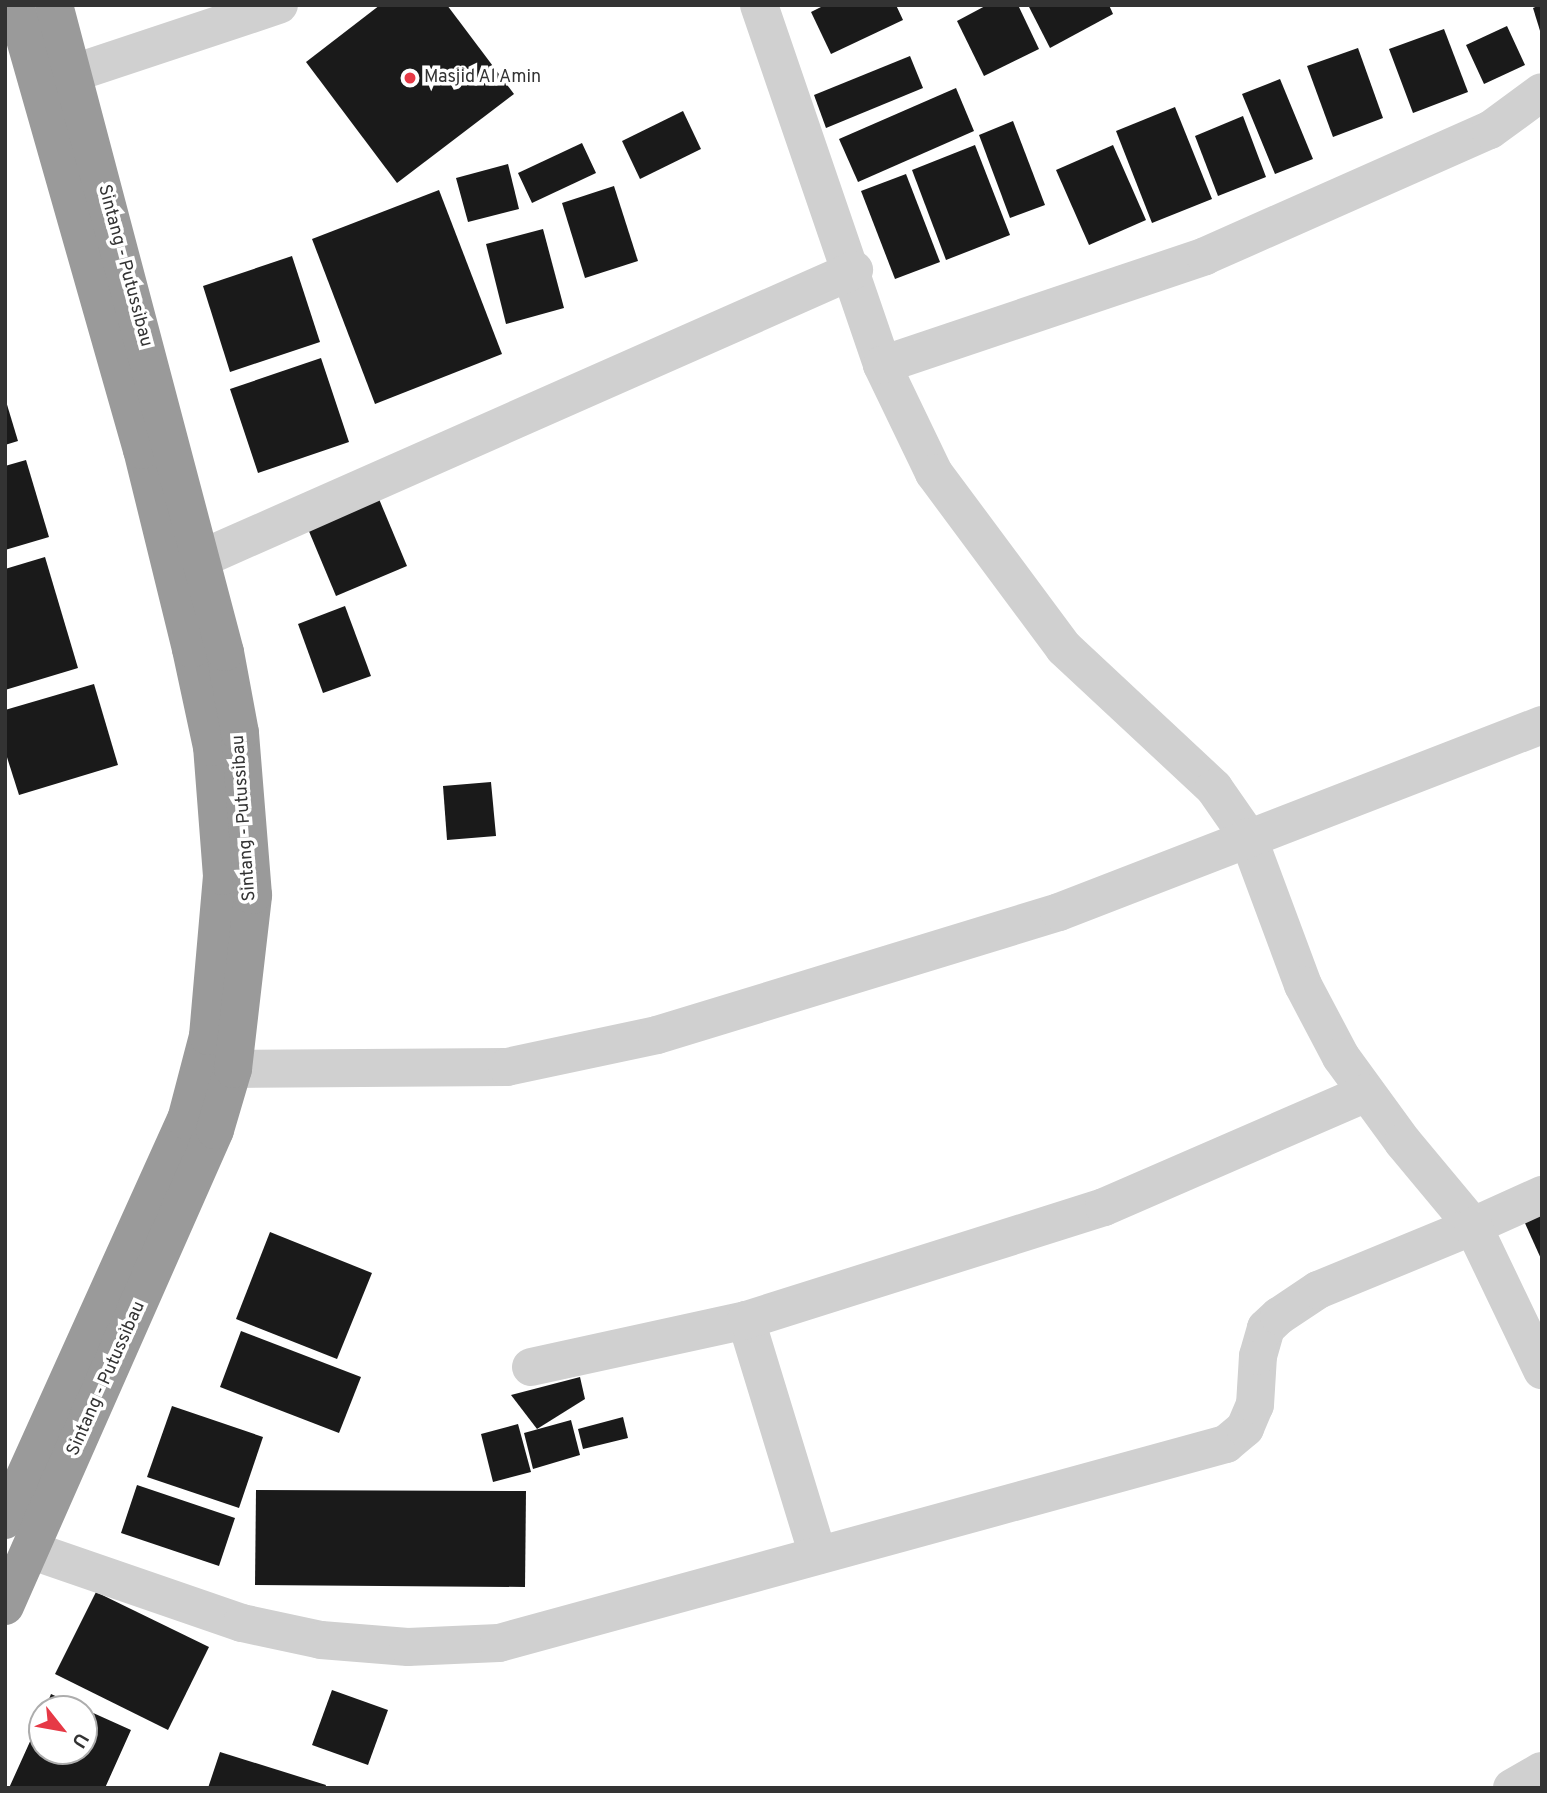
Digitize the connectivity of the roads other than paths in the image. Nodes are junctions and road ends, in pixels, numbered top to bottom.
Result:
1 (15, 5) edge
2 (54, 5) edge
3 (279, 5) edge
4 (759, 5) edge
5 (74, 73) junction
6 (1542, 92) edge
7 (854, 270) junction
8 (883, 365) junction
9 (203, 558) junction
10 (1542, 725) edge
11 (1248, 837) junction
12 (233, 1069) junction
13 (1366, 1093) junction
14 (1542, 1195) edge
15 (1473, 1226) junction
16 (746, 1320) junction
17 (531, 1367) dead end
18 (1542, 1370) edge
19 (5, 1520) edge
20 (30, 1549) junction
21 (818, 1555) junction
22 (5, 1606) edge
23 (1542, 1771) edge
24 (1512, 1788) edge

1 - 19 highway, Sintang - Putussibau
2 - 5 highway, Sintang - Putussibau
3 - 5 street
4 - 7 street
5 - 9 highway, Sintang - Putussibau
6 - 8 street
7 - 8 street
7 - 9 street
8 - 11 street
9 - 12 highway, Sintang - Putussibau
10 - 11 street
11 - 12 street
11 - 13 street
12 - 20 highway, Sintang - Putussibau
13 - 15 street
13 - 16 street
14 - 15 street
15 - 18 street
15 - 21 street
16 - 17 street
16 - 21 street
20 - 21 street
20 - 22 highway, Sintang - Putussibau
23 - 24 street

